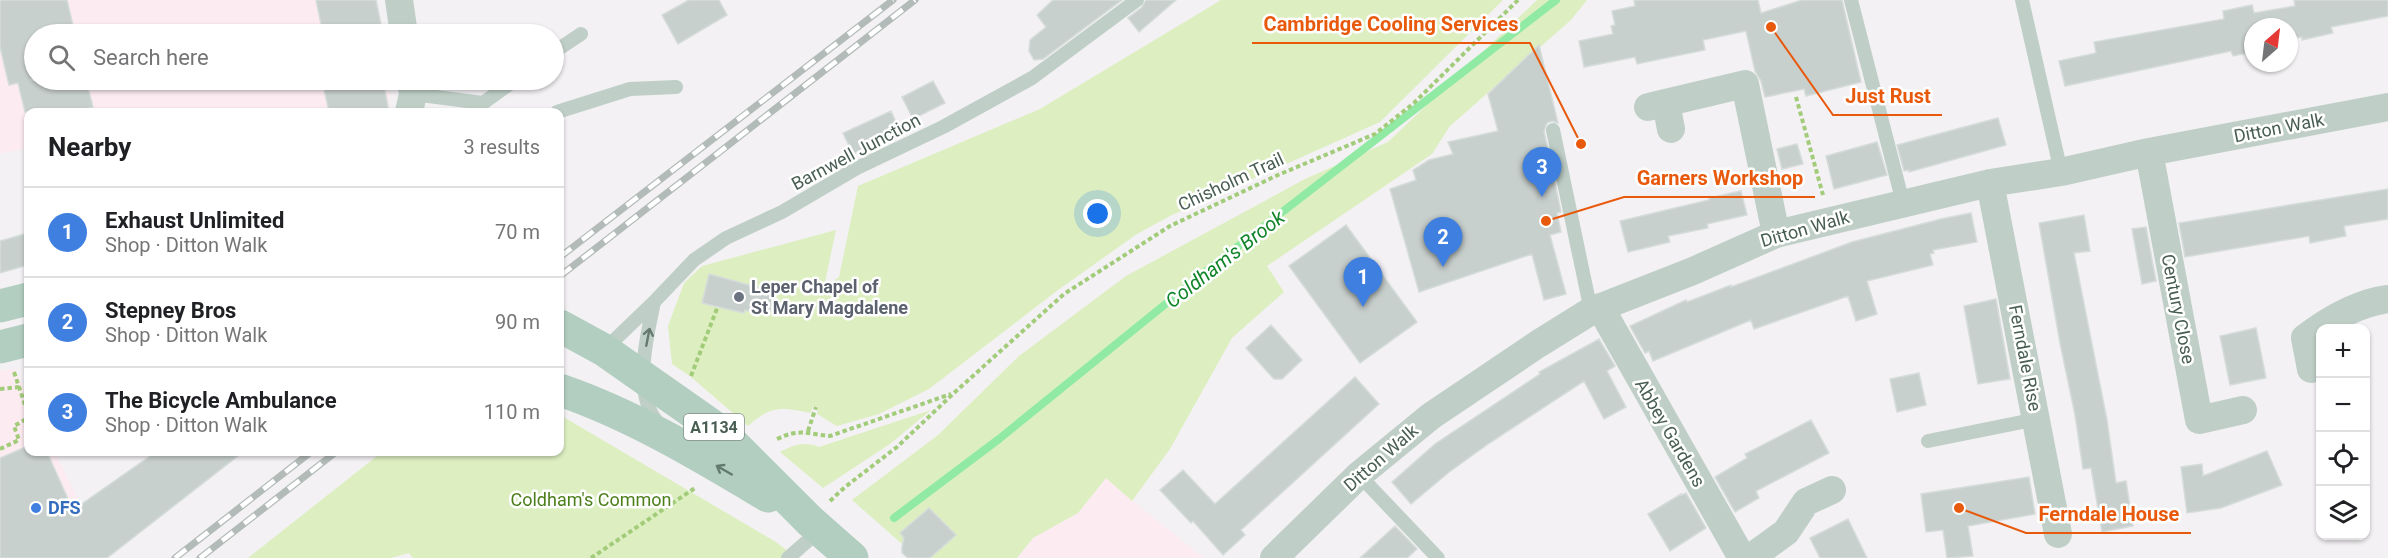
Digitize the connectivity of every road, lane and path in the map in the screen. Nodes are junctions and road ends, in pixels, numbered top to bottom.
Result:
1 (399, 0) edge
2 (1137, 0) edge
3 (1518, 0) edge
4 (1851, 0) edge
5 (2022, 0) edge
6 (403, 24) edge
7 (581, 34) dead end
8 (564, 45) edge
9 (676, 87) dead end
10 (501, 90) edge
11 (411, 95) edge
12 (1796, 97) dead end
13 (2388, 107) edge
14 (564, 110) edge
15 (1662, 113) dead end
16 (1553, 130) dead end
17 (2149, 152) junction
18 (2061, 172) junction
19 (1990, 183) junction
20 (1903, 203) junction
21 (1830, 221) junction
22 (1776, 234) junction
23 (2388, 299) edge
24 (24, 300) edge
25 (654, 302) junction
26 (0, 306) edge
27 (718, 306) dead end
28 (1595, 309) junction
29 (567, 329) edge
30 (24, 341) edge
31 (0, 347) edge
32 (604, 350) junction
33 (2311, 369) dead end
34 (15, 377) dead end
35 (644, 378) junction
36 (688, 384) dead end
37 (19, 387) junction
38 (0, 389) edge
39 (954, 392) junction
40 (571, 394) edge
41 (24, 402) edge
42 (816, 407) dead end
43 (2244, 410) dead end
44 (2037, 418) junction
45 (24, 420) edge
46 (808, 431) junction
47 (777, 439) dead end
48 (1928, 441) dead end
49 (680, 446) junction
50 (0, 448) edge
51 (1359, 475) junction
52 (695, 488) dead end
53 (1832, 490) dead end
54 (815, 526) junction
55 (2058, 534) dead end
56 (591, 558) edge
57 (788, 558) edge
58 (852, 558) edge
59 (1274, 558) edge
60 (1438, 558) edge
61 (1742, 558) edge
62 (1750, 558) edge

1 - 6 street
2 - 25 lane, Barnwell Junction
3 - 39 path, Chisholm Trail
4 - 20 lane
5 - 18 lane
7 - 8 lane
9 - 14 lane
10 - 11 lane
12 - 21 path
13 - 17 street, Ditton Walk
15 - 22 street
16 - 28 lane
17 - 18 street, Ditton Walk
17 - 43 street, Century Close
18 - 19 street, Ditton Walk
19 - 20 street, Ditton Walk
19 - 44 street, Ferndale Rise
20 - 21 street, Ditton Walk
21 - 22 street, Ditton Walk
22 - 28 street, Ditton Walk
23 - 33 street
24 - 26 main road
25 - 32 lane, Barnwell Junction
35 -> 25 lane
27 - 36 path
28 - 51 street, Ditton Walk
28 - 61 street, Abbey Gardens
29 - 32 main road, A1134
30 - 31 main road
32 - 35 main road, A1134
32 - 40 main road, A1134
34 - 37 path
35 - 49 lane
35 - 54 main road, A1134
37 - 38 path
37 - 41 path
39 - 46 path
39 - 54 path, Chisholm Trail
40 - 49 main road, A1134
42 - 46 path
44 - 48 lane
44 - 55 street, Ferndale Rise
45 - 50 path
46 - 47 path
54 -> 49 main road, A1134
51 - 59 street, Ditton Walk
51 - 60 lane
52 - 56 path
53 - 62 street
54 - 57 lane
54 - 58 main road, A1134

